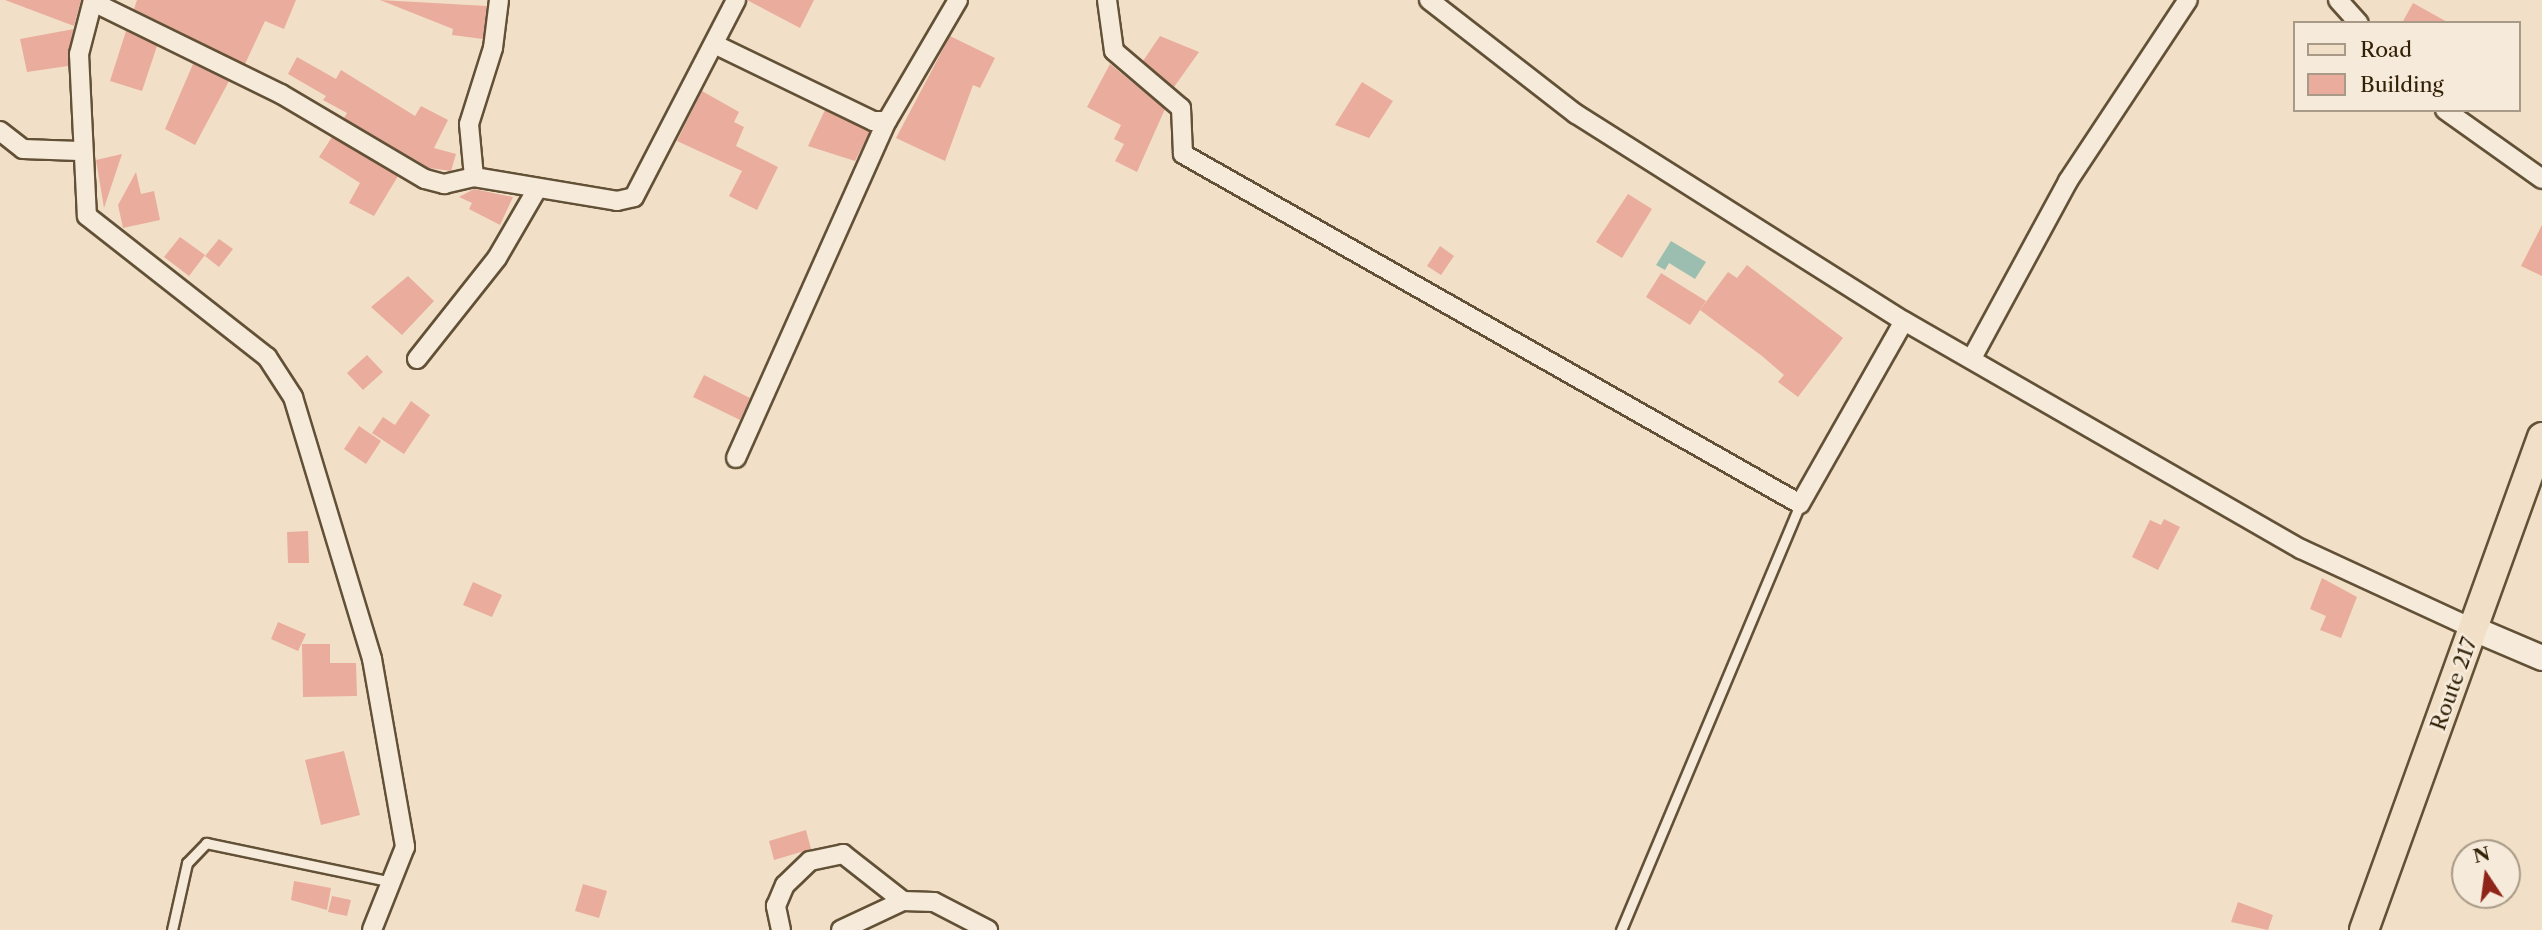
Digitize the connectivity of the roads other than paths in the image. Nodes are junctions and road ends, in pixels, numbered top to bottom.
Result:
1 (499, 0) edge
2 (736, 0) edge
3 (958, 0) edge
4 (1107, 0) edge
5 (1429, 0) edge
6 (2188, 0) edge
7 (2338, 0) edge
8 (93, 1) edge
9 (2357, 21) edge
10 (714, 44) junction
11 (2448, 112) edge
12 (887, 121) junction
13 (0, 131) edge
14 (79, 151) junction
15 (474, 177) junction
16 (2542, 179) edge
17 (536, 191) junction
18 (1904, 321) junction
19 (1972, 358) junction
20 (416, 359) dead end
21 (2542, 437) edge
22 (736, 458) dead end
23 (1800, 504) junction
24 (2474, 629) junction
25 (2542, 658) edge
26 (395, 882) junction
27 (903, 901) junction
28 (172, 930) edge
29 (372, 930) edge
30 (781, 930) edge
31 (841, 930) edge
32 (988, 930) edge
33 (1621, 930) edge
34 (2364, 930) edge

1 - 15 street
2 - 10 street
3 - 12 street
4 - 23 street
5 - 18 street
6 - 19 street
7 - 9 street
8 - 14 street
8 - 15 street
10 - 12 street
10 - 17 street
11 - 16 street
12 - 22 street
13 - 14 street
14 - 26 street
15 - 17 street
17 - 20 street
18 - 19 street
18 - 23 street
19 - 24 street
21 - 24 main road, Route 217
23 - 33 lane
24 - 25 street
24 - 34 main road, Route 217
26 - 28 lane
26 - 29 street
27 - 30 street
27 - 31 street
27 - 32 street

